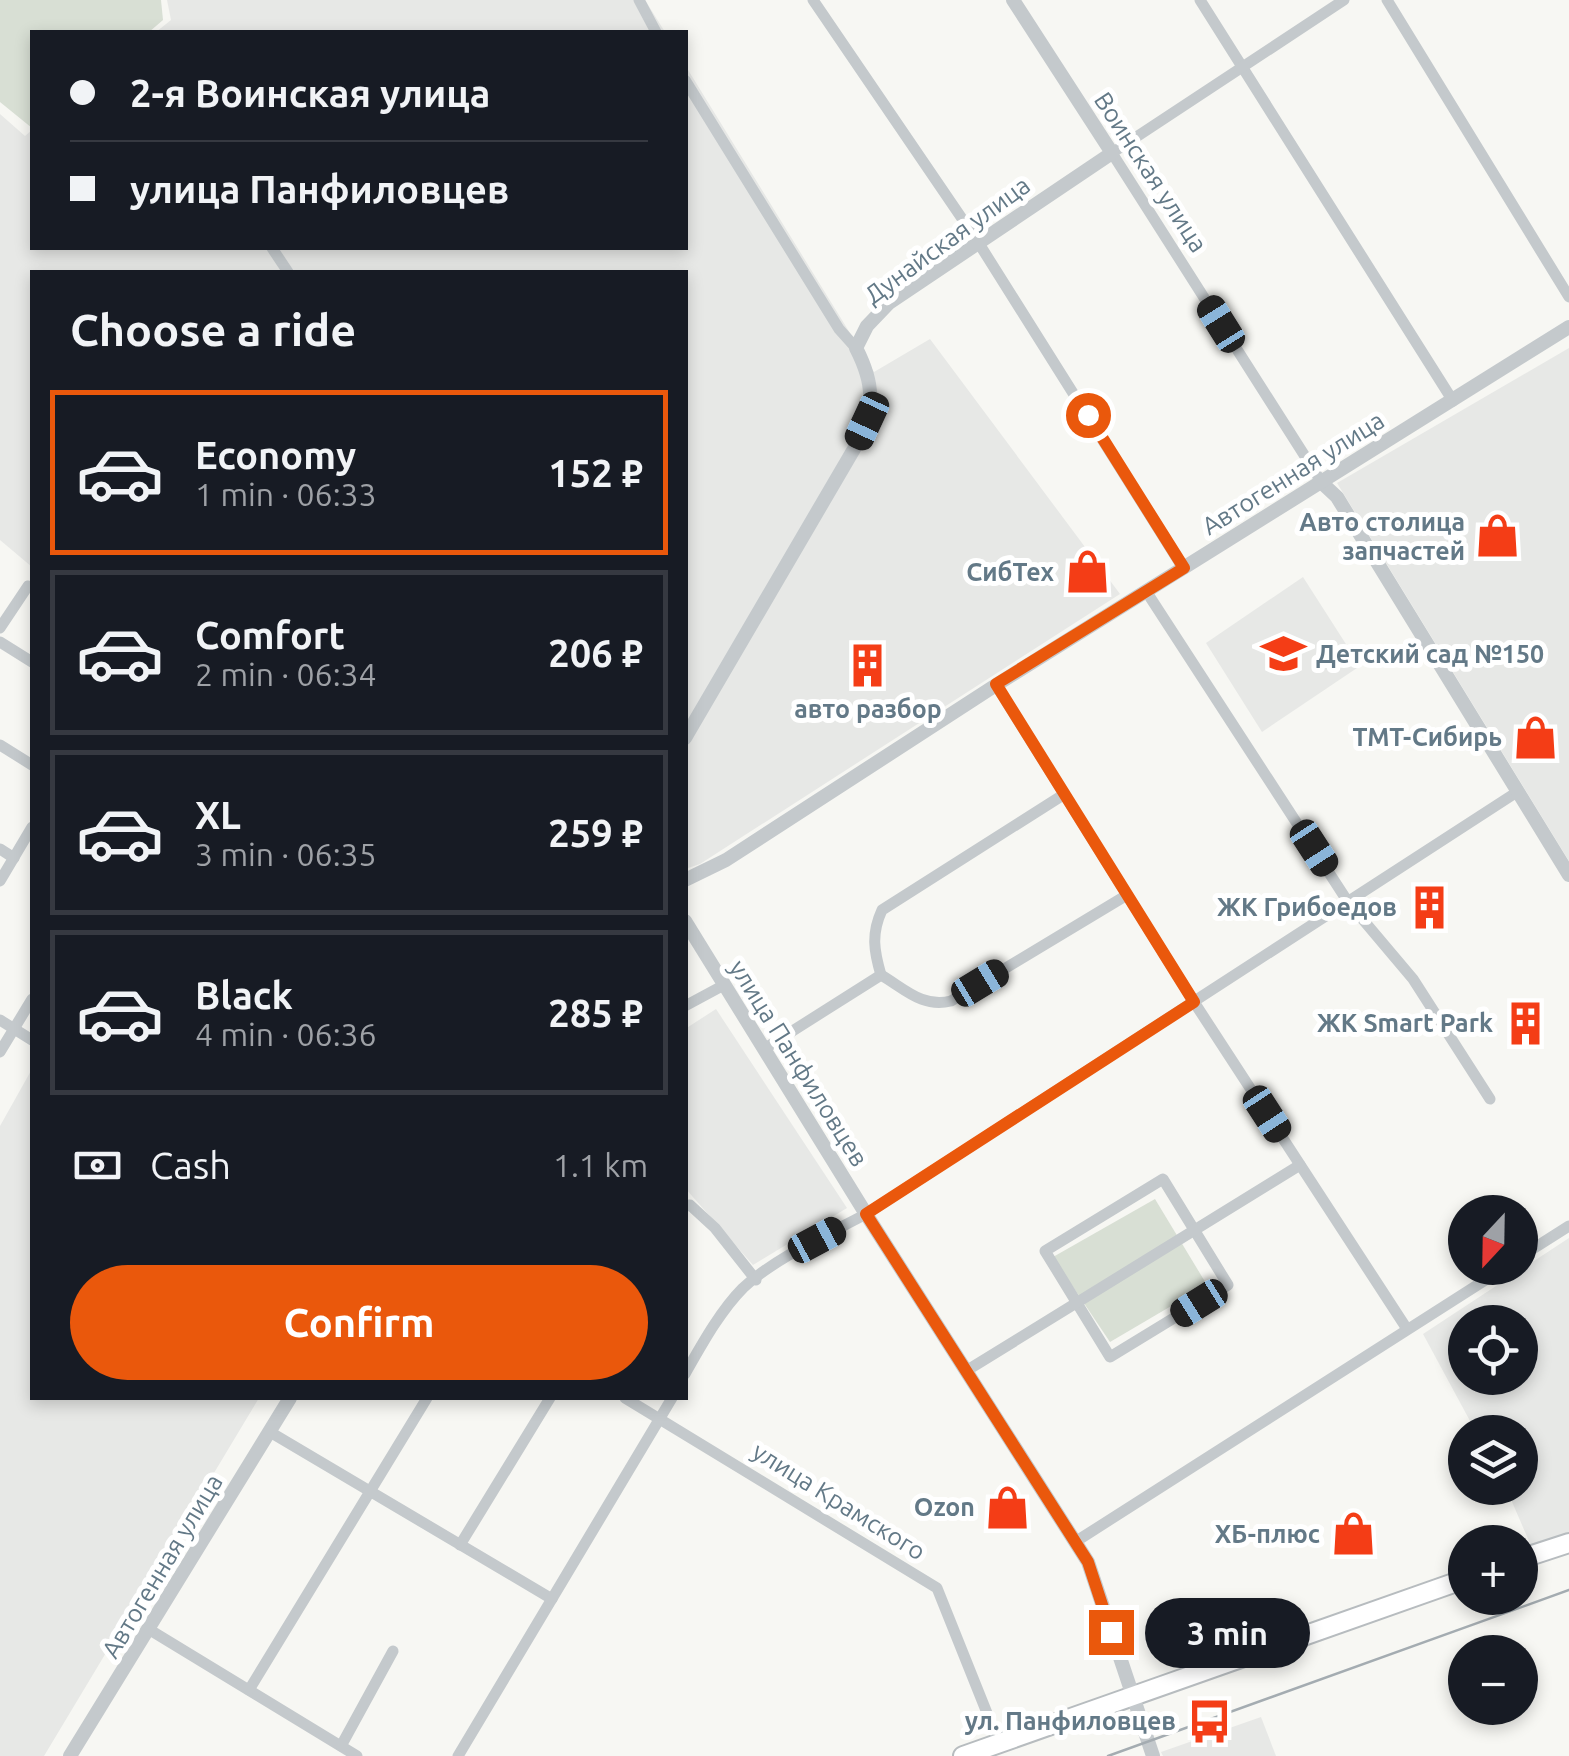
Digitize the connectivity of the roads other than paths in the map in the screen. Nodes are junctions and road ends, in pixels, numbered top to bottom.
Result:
1 (638, 0) edge
2 (814, 0) edge
3 (1013, 0) edge
4 (1200, 0) edge
5 (1344, 0) edge
6 (1387, 0) edge
7 (653, 29) edge
8 (1242, 66) junction
9 (688, 85) edge
10 (1112, 152) junction
11 (978, 242) junction
12 (1569, 297) edge
13 (1569, 327) edge
14 (856, 348) junction
15 (1453, 400) junction
16 (1322, 483) junction
17 (1184, 568) junction
18 (28, 586) dead end
19 (1146, 591) junction
20 (0, 628) edge
21 (0, 642) edge
22 (30, 661) edge
23 (996, 684) junction
24 (688, 733) edge
25 (0, 745) edge
26 (30, 764) edge
27 (1517, 792) junction
28 (1063, 795) junction
29 (30, 830) edge
30 (0, 849) edge
31 (14, 858) junction
32 (1569, 875) edge
33 (688, 879) edge
34 (0, 881) edge
35 (1126, 894) junction
36 (1348, 902) junction
37 (688, 926) edge
38 (881, 975) junction
39 (724, 985) junction
40 (30, 1002) edge
41 (1194, 1002) junction
42 (688, 1004) edge
43 (0, 1020) edge
44 (14, 1029) junction
45 (30, 1039) edge
46 (764, 1049) junction
47 (0, 1052) edge
48 (1490, 1099) dead end
49 (1300, 1165) junction
50 (688, 1205) edge
51 (866, 1214) junction
52 (1569, 1226) edge
53 (1195, 1230) junction
54 (1538, 1246) edge
55 (756, 1280) junction
56 (1477, 1285) edge
57 (1077, 1303) junction
58 (1407, 1329) junction
59 (688, 1369) edge
60 (966, 1372) junction
61 (289, 1400) edge
62 (426, 1400) edge
63 (549, 1400) edge
64 (628, 1400) edge
65 (671, 1400) edge
66 (660, 1418) junction
67 (270, 1432) junction
68 (371, 1492) junction
69 (1075, 1542) junction
70 (1569, 1543) edge
71 (460, 1544) junction
72 (1538, 1554) edge
73 (1448, 1586) edge
74 (552, 1598) junction
75 (150, 1630) junction
76 (392, 1651) dead end
77 (249, 1690) junction
78 (1132, 1696) junction
79 (1000, 1743) junction
80 (341, 1746) junction
81 (70, 1756) edge
82 (357, 1756) edge
83 (458, 1756) edge
84 (963, 1756) edge
85 (1152, 1756) edge

1 - 7 street
2 - 11 street
3 - 10 street, Воинская улица
4 - 8 street
5 - 8 street, Дунайская улица
6 - 12 street
8 - 10 street, Дунайская улица
8 - 15 street
9 - 14 street
10 - 11 street, Дунайская улица
10 - 16 street, Воинская улица
11 - 14 street, Дунайская улица
11 - 17 street
13 - 15 street, Автогенная улица
14 - 24 street
15 - 16 street, Автогенная улица
16 - 17 street, Автогенная улица
16 - 27 street, Воинская улица
17 - 19 street, Автогенная улица
18 - 20 street
19 - 23 street, Автогенная улица
19 - 36 street
21 - 22 street
23 - 28 street
23 - 33 street, Автогенная улица
25 - 26 street
27 - 32 street, Воинская улица
27 - 36 street
28 - 35 street
28 - 38 street
29 - 31 street
30 - 31 street
31 - 34 street
35 - 38 street
35 - 41 street
36 - 41 street
36 - 48 street
37 - 39 street, улица Панфиловцев
38 - 46 street
39 - 42 street
39 - 46 street, улица Панфиловцев
40 - 44 street
41 - 49 street
41 - 51 street
43 - 44 street
44 - 45 street
44 - 47 street
46 - 51 street, улица Панфиловцев
49 - 53 street
49 - 58 street
50 - 55 street
51 - 55 street
51 - 60 street, улица Панфиловцев
52 - 54 street
53 - 57 street
53 - 57 street
53 - 57 street
55 - 59 street
56 - 58 street
57 - 60 street
58 - 69 street
60 - 69 street, улица Панфиловцев
61 - 67 street, Автогенная улица
62 - 68 street
63 - 71 street
64 - 66 street, улица Крамского
65 - 66 street
66 - 74 street
66 - 79 street, улица Крамского
67 - 68 street
67 - 75 street, Автогенная улица
68 - 71 street
68 - 77 street
69 - 78 street, улица Панфиловцев
70 - 72 main road
71 - 74 street
73 - 78 main road
74 - 83 street
75 - 77 street
75 - 81 street, Автогенная улица
76 - 80 street
77 - 80 street
78 - 79 main road
78 - 85 street, улица Панфиловцев
79 - 84 main road
80 - 82 street

